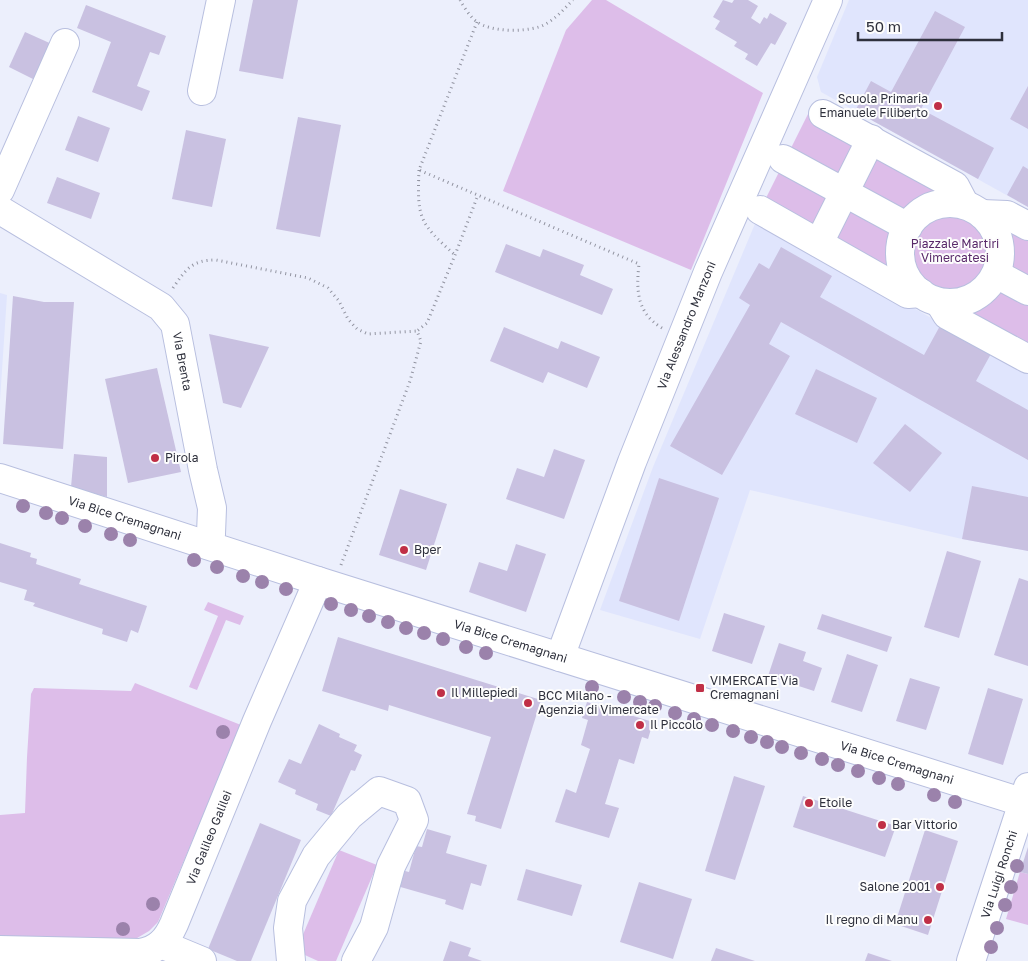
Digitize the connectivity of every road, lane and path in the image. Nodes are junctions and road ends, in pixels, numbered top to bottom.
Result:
1 (221, 0) edge
2 (460, 0) edge
3 (572, 0) edge
4 (828, 0) edge
5 (477, 22) junction
6 (65, 43) dead end
7 (202, 91) dead end
8 (784, 98) junction
9 (872, 139) junction
10 (783, 159) dead end
11 (419, 170) junction
12 (0, 190) edge
13 (844, 193) junction
14 (478, 195) junction
15 (973, 209) junction
16 (0, 210) edge
17 (760, 210) dead end
18 (1028, 226) edge
19 (908, 227) junction
20 (818, 244) junction
21 (455, 254) junction
22 (996, 274) junction
23 (1028, 291) edge
24 (930, 298) junction
25 (161, 307) junction
26 (417, 331) junction
27 (681, 340) junction
28 (1028, 359) edge
29 (0, 478) edge
30 (208, 546) junction
31 (326, 583) junction
32 (560, 657) junction
33 (1026, 798) edge
34 (161, 944) junction
35 (0, 950) edge
36 (202, 961) edge
37 (291, 961) edge
38 (356, 961) edge
39 (971, 961) edge

1 - 7 street
2 - 5 path
3 - 5 path
4 - 8 street, Via Alessandro Manzoni
5 - 11 path
6 - 12 street
8 - 9 street
8 - 27 street, Via Alessandro Manzoni
9 - 13 street
9 - 15 street
10 - 13 street
11 - 14 path
11 - 21 path
13 - 19 street
13 - 20 street
14 - 21 path
14 - 27 path
15 - 18 street
15 - 19 street
15 - 22 street
16 - 25 street, Via Brenta
17 - 20 street
19 - 24 street
20 - 24 street
21 - 26 path
22 - 23 street
22 - 24 street
24 - 28 street
25 - 26 path
25 - 30 street, Via Brenta
26 - 31 path
27 - 32 street, Via Alessandro Manzoni
29 - 30 street, Via Bice Cremagnani
30 - 31 street, Via Bice Cremagnani
31 - 32 street, Via Bice Cremagnani
31 - 34 street, Via Galileo Galilei
32 - 33 street, Via Bice Cremagnani
33 - 39 street, Via Luigi Ronchi
34 - 35 street
34 - 36 street
37 - 38 street

